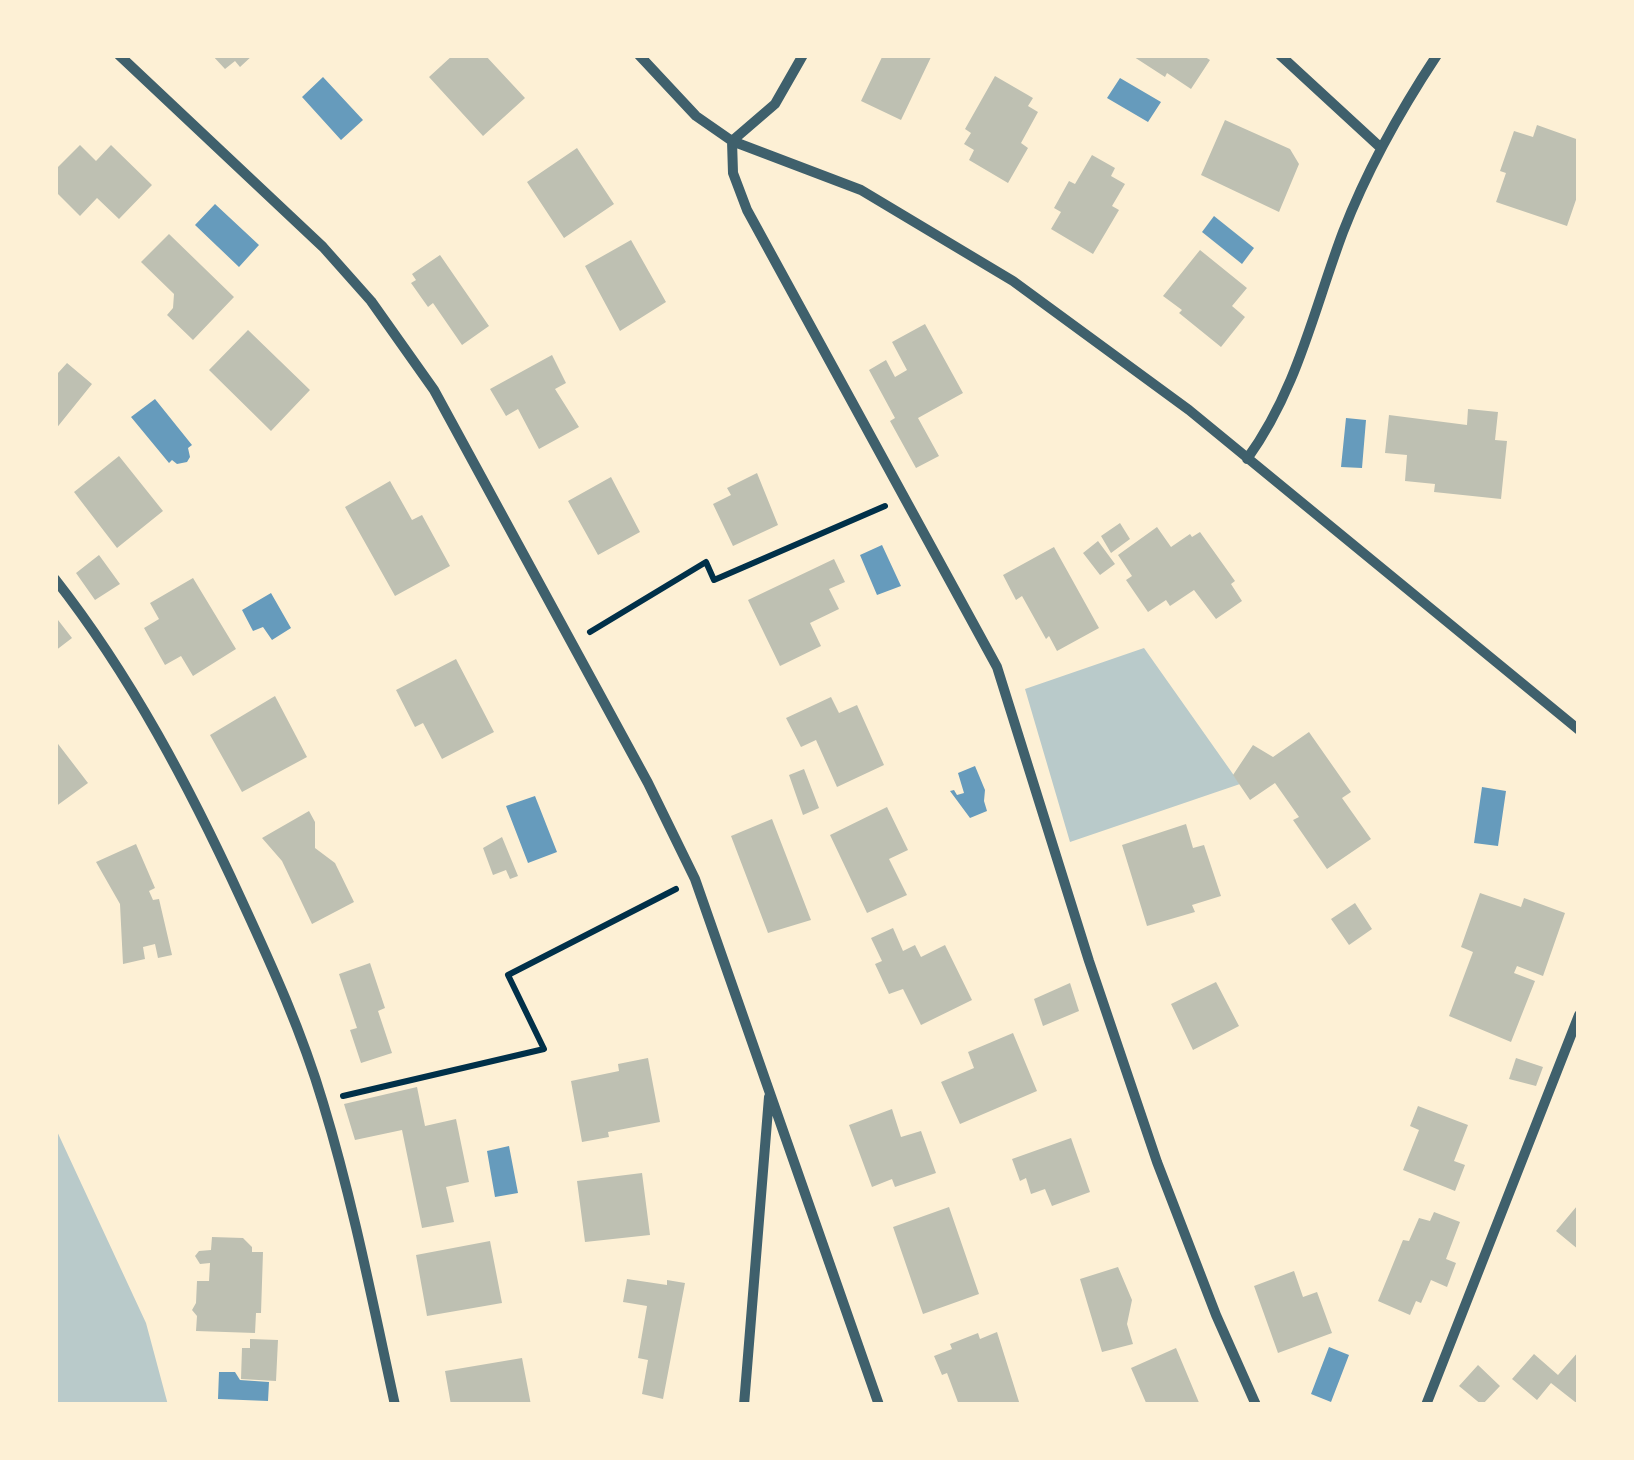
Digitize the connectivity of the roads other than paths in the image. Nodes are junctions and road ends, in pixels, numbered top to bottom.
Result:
1 (120, 55) edge
2 (639, 55) edge
3 (803, 55) edge
4 (1280, 55) edge
5 (1437, 55) edge
6 (732, 141) junction
7 (1380, 148) junction
8 (1247, 460) junction
9 (55, 579) edge
10 (1579, 730) edge
11 (1579, 1015) edge
12 (769, 1094) junction
13 (395, 1405) edge
14 (744, 1405) edge
15 (879, 1405) edge
16 (1256, 1405) edge
17 (1426, 1405) edge

1 - 12 street
2 - 6 street
3 - 6 street
4 - 7 street
5 - 7 street
6 - 8 street
6 - 16 street
7 - 8 street
8 - 10 street
9 - 13 street
11 - 17 street
12 - 14 street
12 - 15 street

